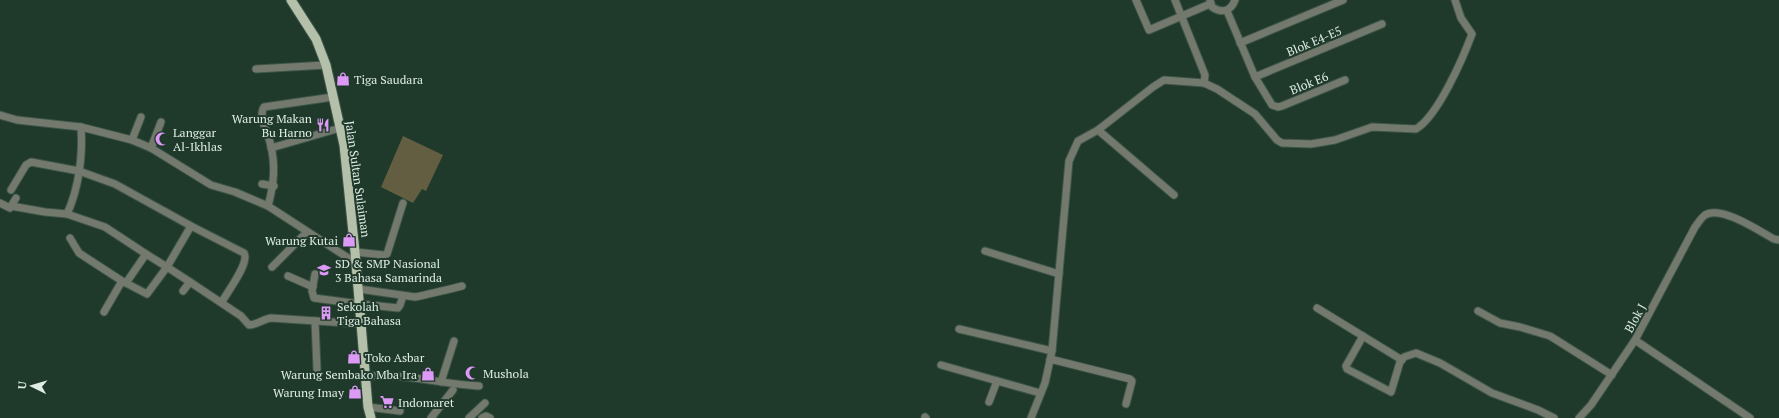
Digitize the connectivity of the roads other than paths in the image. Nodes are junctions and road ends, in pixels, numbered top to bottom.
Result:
1 (291, 0) edge
2 (1136, 0) edge
3 (1176, 0) edge
4 (1235, 0) edge
5 (1343, 0) edge
6 (1455, 0) edge
7 (1210, 2) edge
8 (1227, 11) junction
9 (1182, 17) junction
10 (1382, 24) dead end
11 (1240, 43) junction
12 (326, 65) junction
13 (256, 69) dead end
14 (1255, 77) junction
15 (1345, 80) dead end
16 (1204, 83) junction
17 (333, 97) junction
18 (0, 115) edge
19 (141, 116) dead end
20 (161, 122) dead end
21 (81, 126) junction
22 (340, 128) junction
23 (1098, 130) junction
24 (132, 140) junction
25 (151, 148) junction
26 (271, 148) junction
27 (79, 171) junction
28 (262, 184) dead end
29 (274, 186) junction
30 (11, 190) dead end
31 (1174, 195) dead end
32 (16, 198) dead end
33 (0, 203) edge
34 (403, 204) dead end
35 (11, 206) junction
36 (268, 206) junction
37 (67, 214) junction
38 (191, 226) junction
39 (307, 232) junction
40 (70, 238) dead end
41 (1779, 240) edge
42 (985, 251) dead end
43 (355, 252) junction
44 (146, 254) junction
45 (356, 263) junction
46 (167, 267) junction
47 (272, 267) dead end
48 (315, 274) dead end
49 (1059, 274) junction
50 (288, 276) dead end
51 (124, 282) junction
52 (190, 282) junction
53 (462, 286) dead end
54 (313, 287) junction
55 (359, 289) junction
56 (183, 291) dead end
57 (403, 296) junction
58 (222, 302) junction
59 (360, 304) junction
60 (1317, 308) dead end
61 (1478, 311) dead end
62 (104, 312) dead end
63 (316, 321) junction
64 (362, 324) junction
65 (959, 329) dead end
66 (1363, 336) junction
67 (1635, 340) junction
68 (454, 342) dead end
69 (1052, 351) junction
70 (1050, 359) junction
71 (1402, 360) junction
72 (941, 365) dead end
73 (317, 369) dead end
74 (1612, 375) junction
75 (366, 376) junction
76 (997, 381) junction
77 (441, 382) junction
78 (479, 386) dead end
79 (453, 388) junction
80 (1040, 394) junction
81 (989, 402) dead end
82 (485, 403) dead end
83 (1126, 404) dead end
84 (368, 407) junction
85 (400, 411) dead end
86 (371, 418) edge
87 (431, 418) edge
88 (469, 418) edge
89 (482, 418) edge
90 (490, 418) edge
91 (1031, 418) edge
92 (1554, 418) edge
93 (1580, 418) edge
94 (1750, 418) edge

1 - 12 main road, Jalan Sultan Sulaiman
2 - 9 street
3 - 9 street
4 - 8 street
5 - 11 street
6 - 16 street
7 - 8 street
7 - 9 street
8 - 11 street
9 - 16 street
10 - 14 street, Blok E4-E5
11 - 14 street
12 - 13 street
12 - 17 main road, Jalan Sultan Sulaiman
14 - 15 street, Blok E6
16 - 23 street
17 - 22 main road, Jalan Sultan Sulaiman
17 - 26 street
18 - 21 street
19 - 24 street
20 - 25 street
21 - 24 street
21 - 27 street
22 - 26 street
22 - 43 main road, Jalan Sultan Sulaiman
23 - 31 street
23 - 49 street
24 - 25 street
25 - 36 street
26 - 29 street
27 - 30 street
27 - 37 street
27 - 38 street
28 - 29 street
29 - 36 street
32 - 35 street
33 - 35 street
34 - 43 street
35 - 37 street
36 - 39 street
37 - 44 street
38 - 46 street
38 - 58 street
39 - 45 street
39 - 47 street
40 - 51 street
41 - 67 street, Blok J
42 - 49 street
43 - 45 main road, Jalan Sultan Sulaiman
44 - 46 street
44 - 51 street
45 - 55 main road, Jalan Sultan Sulaiman
46 - 51 street
46 - 52 street
48 - 54 street
49 - 69 street
50 - 54 street
51 - 62 street
52 - 56 street
52 - 58 street
53 - 57 street
54 - 59 street
55 - 57 street
55 - 59 main road, Jalan Sultan Sulaiman
57 - 59 street
58 - 63 street
59 - 64 main road, Jalan Sultan Sulaiman
60 - 66 street
61 - 74 street
63 - 64 street
63 - 73 street
64 - 75 main road, Jalan Sultan Sulaiman
65 - 69 street
66 - 71 street
66 - 71 street
67 - 74 street, Blok J
67 - 94 street
68 - 77 street
69 - 70 street
70 - 80 street
70 - 83 street
71 - 92 street
72 - 76 street
74 - 93 street, Blok J
75 - 77 street
75 - 84 main road, Jalan Sultan Sulaiman
76 - 80 street
76 - 81 street
77 - 79 street
78 - 79 street
79 - 87 street
80 - 91 street
82 - 88 street
84 - 85 street
84 - 86 main road, Jalan Sultan Sulaiman
89 - 90 street

